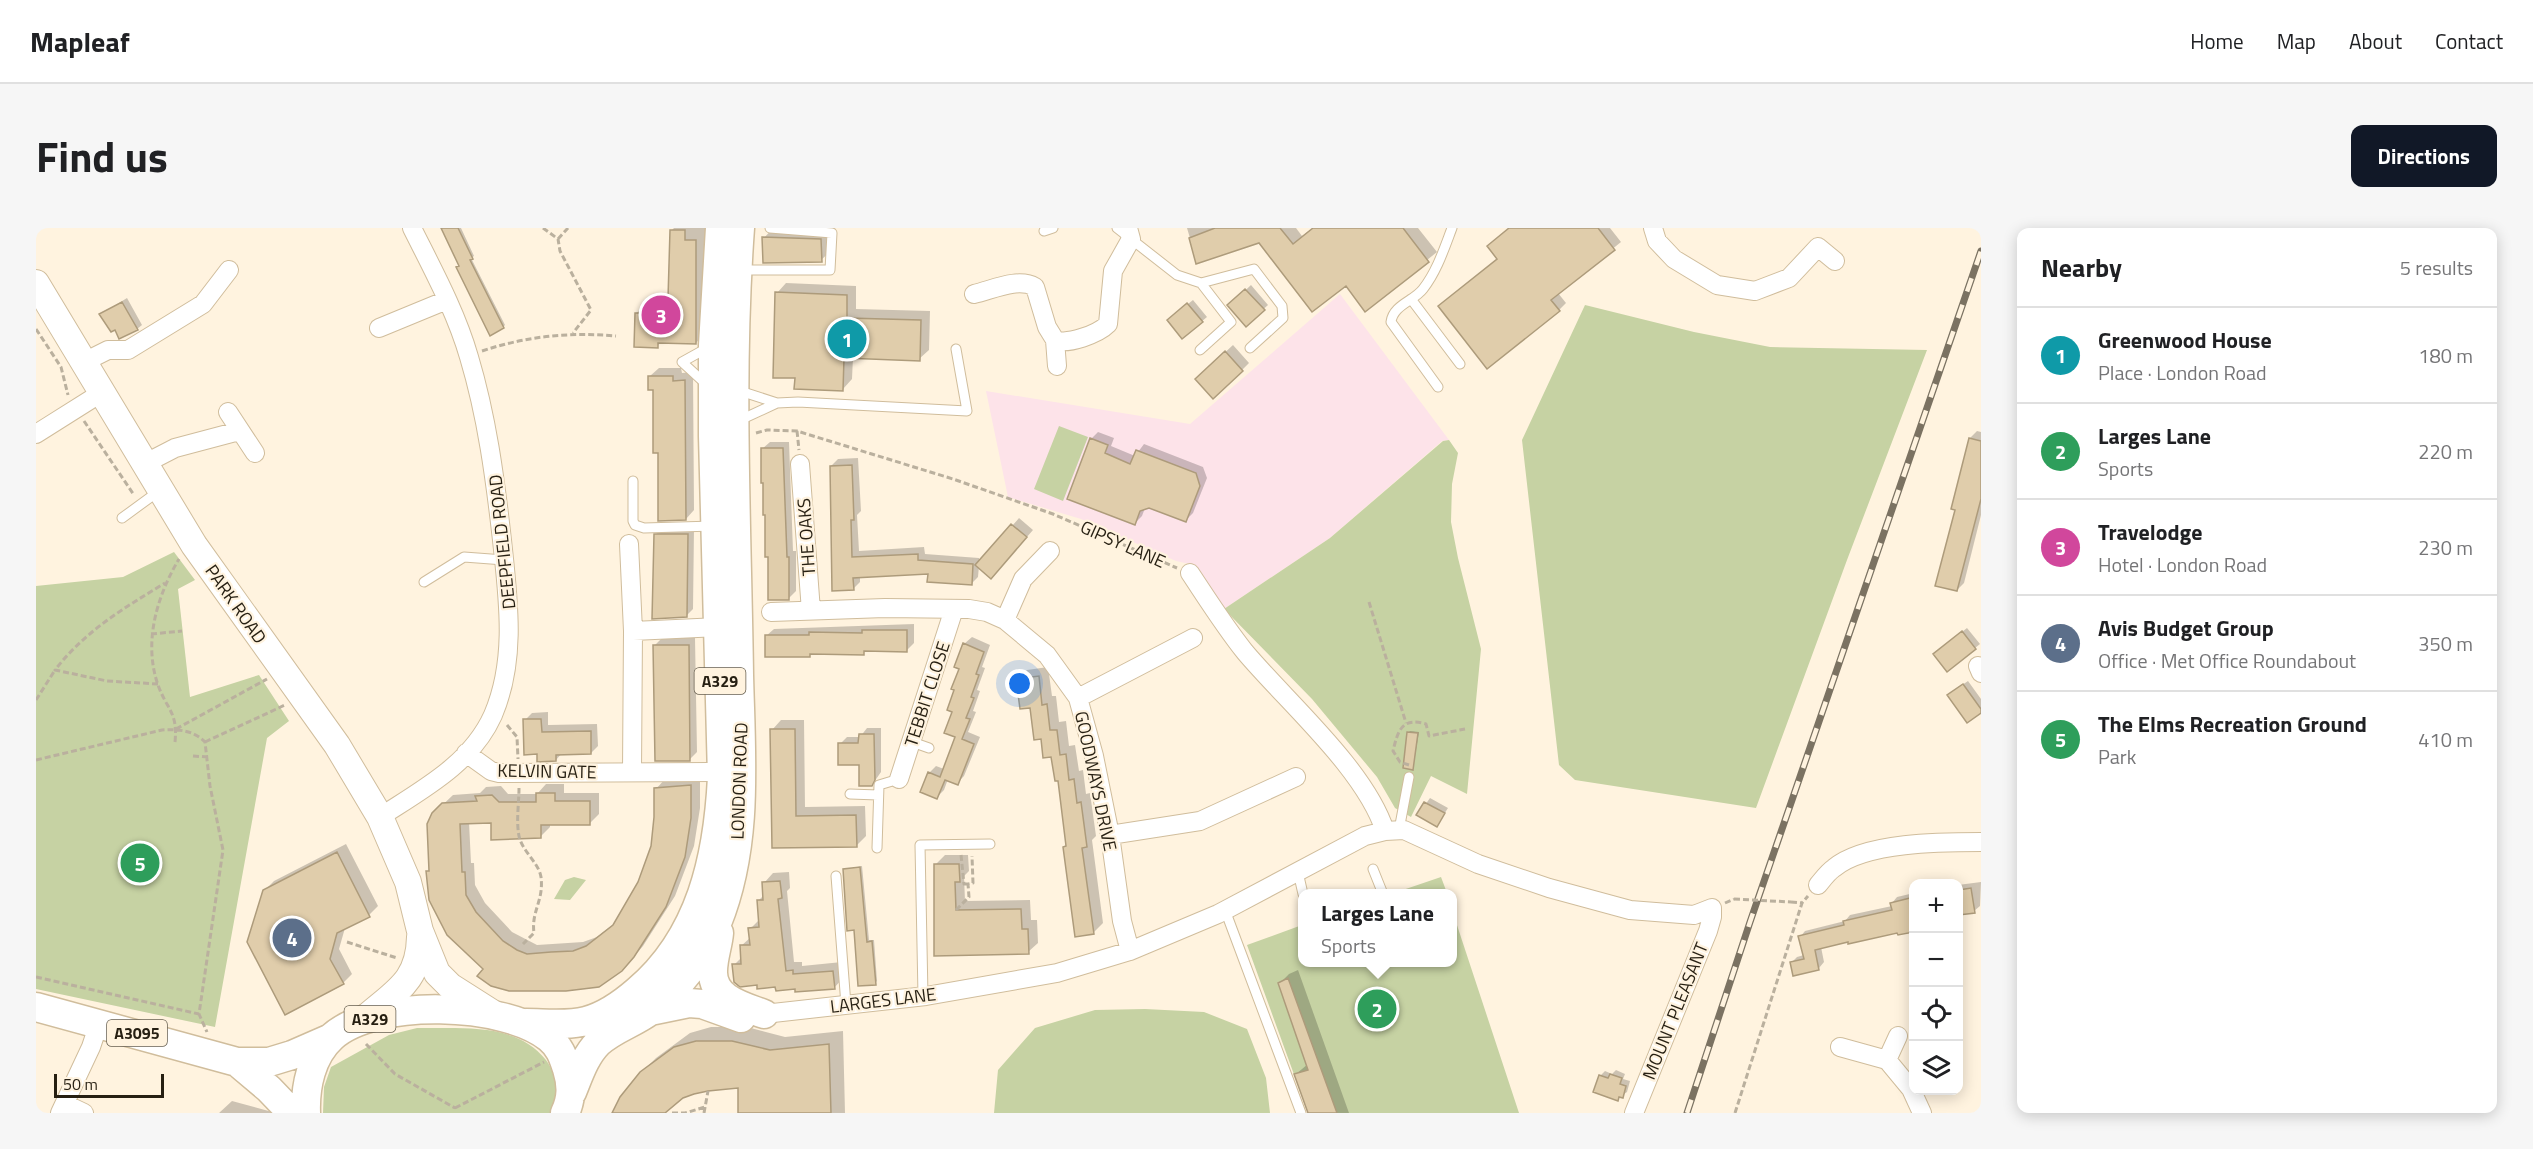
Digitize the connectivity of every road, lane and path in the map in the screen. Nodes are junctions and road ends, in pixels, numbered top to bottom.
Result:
1 (412, 228) edge
2 (543, 228) edge
3 (568, 228) edge
4 (720, 228) edge
5 (740, 228) edge
6 (770, 228) edge
7 (1452, 228) edge
8 (1653, 228) edge
9 (1126, 232) edge
10 (558, 239) junction
11 (1835, 261) dead end
12 (229, 270) dead end
13 (737, 270) junction
14 (36, 283) edge
15 (1201, 283) junction
16 (974, 294) dead end
17 (1411, 299) junction
18 (447, 300) junction
19 (379, 328) dead end
20 (36, 329) edge
21 (573, 333) junction
22 (616, 336) dead end
23 (1055, 340) junction
24 (1250, 348) dead end
25 (956, 349) dead end
26 (1200, 350) dead end
27 (469, 355) junction
28 (84, 362) junction
29 (1460, 364) dead end
30 (1057, 366) dead end
31 (1438, 387) dead end
32 (723, 389) junction
33 (101, 393) junction
34 (777, 403) junction
35 (76, 409) junction
36 (228, 412) dead end
37 (739, 429) junction
38 (239, 431) junction
39 (36, 434) edge
40 (255, 453) dead end
41 (144, 464) junction
42 (800, 464) dead end
43 (633, 481) dead end
44 (150, 497) junction
45 (122, 518) dead end
46 (716, 526) junction
47 (629, 544) dead end
48 (194, 545) junction
49 (1050, 551) dead end
50 (504, 560) junction
51 (1190, 573) joint
52 (424, 582) dead end
53 (165, 583) junction
54 (1370, 602) dead end
55 (954, 609) junction
56 (811, 611) junction
57 (771, 612) dead end
58 (1005, 620) junction
59 (719, 627) junction
60 (633, 630) junction
61 (182, 631) dead end
62 (151, 634) junction
63 (1193, 638) dead end
64 (55, 670) junction
65 (282, 671) junction
66 (158, 684) junction
67 (302, 697) junction
68 (1078, 698) junction
69 (36, 700) edge
70 (492, 716) junction
71 (1406, 723) junction
72 (176, 729) junction
73 (1466, 729) dead end
74 (175, 742) dead end
75 (205, 742) junction
76 (466, 753) junction
77 (193, 756) dead end
78 (208, 757) junction
79 (36, 760) edge
80 (518, 760) dead end
81 (632, 772) junction
82 (712, 772) dead end
83 (1296, 777) dead end
84 (1408, 777) joint
85 (898, 779) joint
86 (518, 780) dead end
87 (850, 794) dead end
88 (878, 795) junction
89 (380, 817) junction
90 (1392, 830) junction
91 (1110, 835) junction
92 (1981, 842) edge
93 (961, 844) junction
94 (971, 844) junction
95 (990, 844) dead end
96 (877, 848) dead end
97 (1373, 869) dead end
98 (1298, 872) junction
99 (836, 876) dead end
100 (968, 884) junction
101 (1818, 885) dead end
102 (1302, 889) edge
103 (1381, 889) edge
104 (1734, 898) dead end
105 (722, 910) junction
106 (956, 910) dead end
107 (1226, 910) junction
108 (420, 931) junction
109 (347, 942) dead end
110 (523, 944) dead end
111 (1130, 951) junction
112 (398, 959) dead end
113 (36, 977) edge
114 (923, 996) junction
115 (846, 1005) junction
116 (36, 1007) edge
117 (650, 1011) junction
118 (199, 1014) junction
119 (494, 1014) junction
120 (764, 1014) junction
121 (99, 1023) junction
122 (526, 1023) junction
123 (365, 1032) junction
124 (1898, 1036) dead end
125 (212, 1038) dead end
126 (331, 1038) junction
127 (1840, 1047) dead end
128 (549, 1059) dead end
129 (1887, 1060) junction
130 (237, 1062) junction
131 (708, 1091) dead end
132 (570, 1105) edge
133 (705, 1107) junction
134 (63, 1108) edge
135 (455, 1108) junction
136 (84, 1113) edge
137 (292, 1113) edge
138 (306, 1113) edge
139 (455, 1113) edge
140 (672, 1113) edge
141 (685, 1113) edge
142 (704, 1113) edge
143 (1301, 1113) edge
144 (1634, 1113) edge
145 (1735, 1113) edge
146 (1922, 1113) edge

1 - 18 street, DEEPFIELD ROAD
2 - 10 path
3 - 10 path
4 - 32 main road, LONDON ROAD / A329
5 - 13 main road, LONDON ROAD / A329
6 - 13 lane
7 - 17 lane
8 - 11 street
9 - 15 lane
9 - 23 street
10 - 21 path
12 - 28 street
13 - 32 main road, LONDON ROAD / A329
14 - 28 street, PARK ROAD
15 - 24 lane
15 - 26 lane
16 - 23 street
17 - 29 lane
17 - 31 lane
18 - 19 street
18 - 27 street, DEEPFIELD ROAD
20 - 35 path
21 - 22 path
21 - 27 path
23 - 30 street
25 - 34 lane
27 - 50 street, DEEPFIELD ROAD
28 - 33 street, PARK ROAD
32 - 34 lane
32 - 37 main road, LONDON ROAD / A329
32 - 46 main road, LONDON ROAD / A329
33 - 35 street
33 - 41 street, PARK ROAD
34 - 37 lane
35 - 39 street
35 - 44 path
36 - 38 street
37 - 51 path, GIPSY LANE
37 - 105 main road, LONDON ROAD / A329
38 - 40 street
38 - 41 street
41 - 44 street, PARK ROAD
42 - 56 street, THE OAKS
43 - 46 lane
44 - 45 lane
44 - 48 street, PARK ROAD
46 - 59 main road, LONDON ROAD / A329
47 - 60 street
48 - 53 path
48 - 65 street, PARK ROAD
49 - 58 street
50 - 52 lane
50 - 70 street, DEEPFIELD ROAD
51 - 90 street
53 - 62 path
53 - 64 path
54 - 71 path
55 - 56 street
55 - 58 street, GOODWAYS DRIVE
55 - 85 street, TEBBIT CLOSE
56 - 57 street
58 - 68 street, GOODWAYS DRIVE
59 - 60 street
59 - 122 main road, LONDON ROAD / A329
60 - 81 street
61 - 62 path
62 - 66 path
63 - 68 street
64 - 66 path
64 - 69 path
65 - 67 street, PARK ROAD
65 - 72 path
66 - 72 path
67 - 75 path
67 - 89 street, PARK ROAD
68 - 91 street, GOODWAYS DRIVE
70 - 76 street, DEEPFIELD ROAD
70 - 80 path
71 - 73 path
71 - 84 path
72 - 74 path
72 - 75 path
72 - 79 path
75 - 78 path
76 - 81 street, KELVIN GATE
76 - 89 street, DEEPFIELD ROAD
77 - 78 path
78 - 118 path
81 - 82 street, KELVIN GATE
83 - 91 street
84 - 90 lane
85 - 88 lane
86 - 110 path
87 - 88 lane
88 - 96 lane
89 - 108 street, PARK ROAD
90 - 98 street, LARGES LANE
90 - 144 street, MOUNT PLEASANT
91 - 111 street, GOODWAYS DRIVE
92 - 101 street
93 - 94 lane
93 - 100 path
93 - 114 lane
94 - 95 lane
94 - 100 path
97 - 103 lane
98 - 102 lane
98 - 107 street, LARGES LANE
99 - 115 lane
100 - 106 path
104 - 145 path, bridge
105 - 117 main road, LONDON ROAD / A329
105 - 120 main road
107 - 111 street, LARGES LANE
107 - 143 lane
108 - 119 street, PARK ROAD
108 - 123 street, PARK ROAD
109 - 112 path
111 - 114 street, LARGES LANE
113 - 118 path
114 - 115 street, LARGES LANE
115 - 120 street, LARGES LANE
116 - 121 main road, A3095
117 - 120 main road
117 - 132 main road, LONDON ROAD / A329
118 - 125 path
119 - 122 main road, A329
119 - 123 main road, A329
121 - 130 main road, A3095
121 - 134 street
122 - 132 main road, A329
123 - 126 main road, A329
123 - 135 path
124 - 129 street
126 - 130 main road, A3095
126 - 138 main road, A329
127 - 129 street
128 - 135 path
129 - 146 street
130 - 137 main road, A3095
131 - 133 path
133 - 141 path
133 - 142 path
134 - 136 street
135 - 139 path
140 - 141 path

